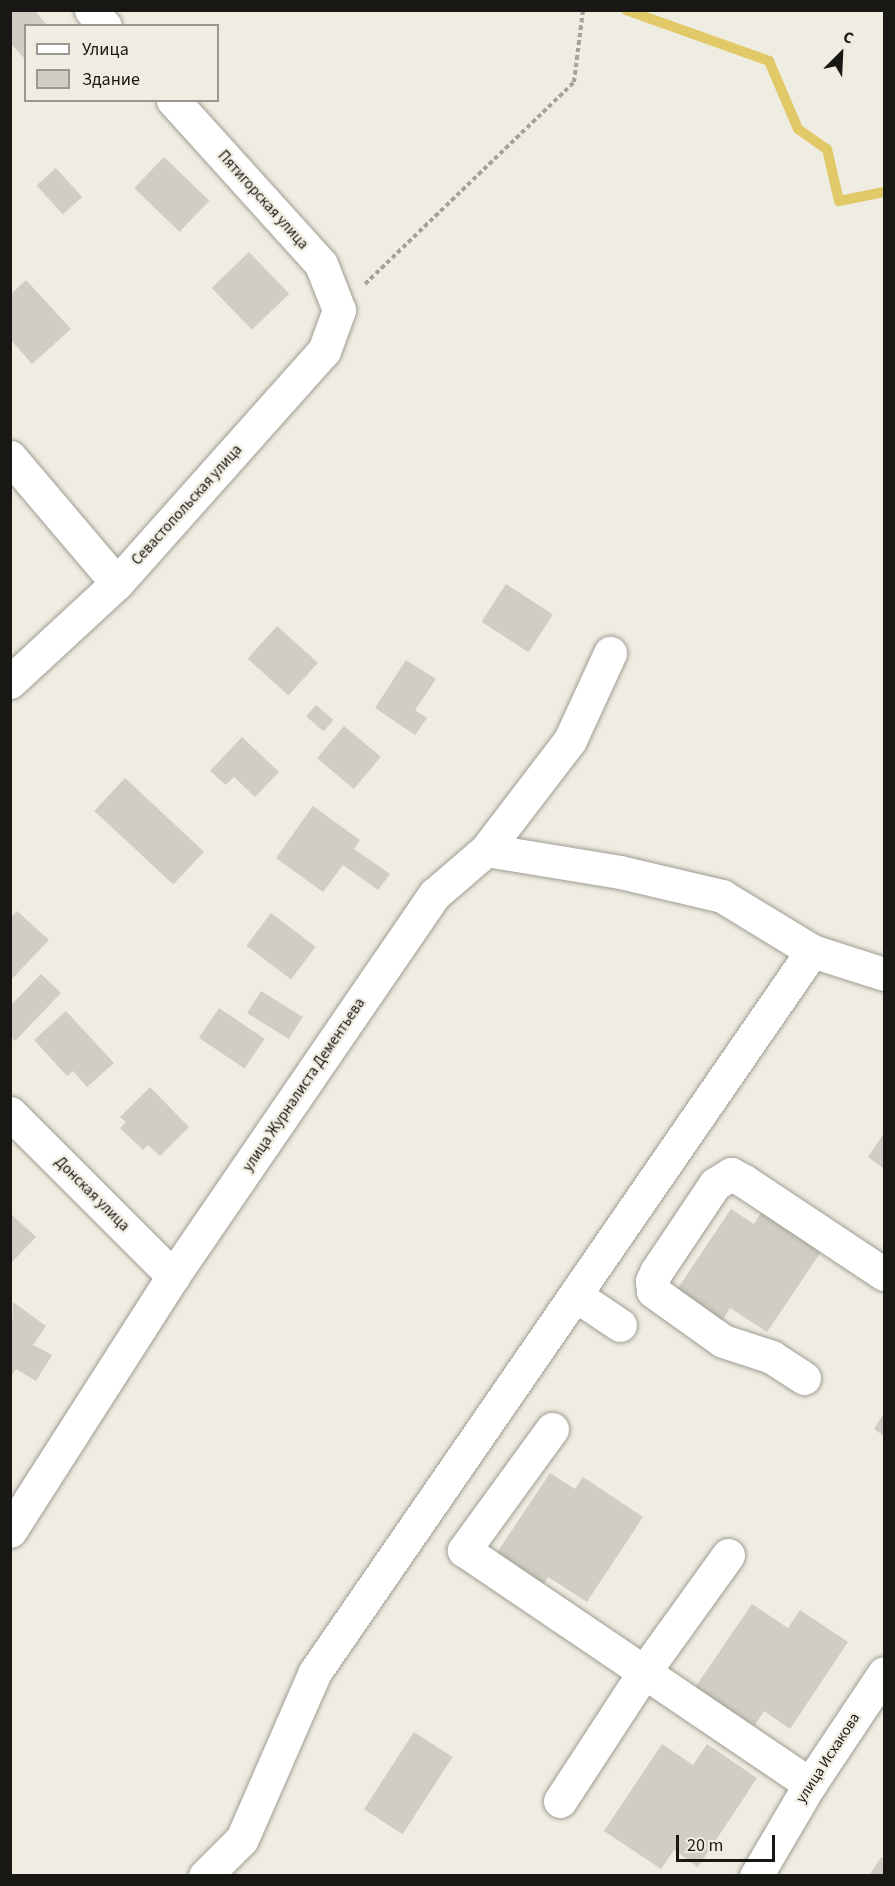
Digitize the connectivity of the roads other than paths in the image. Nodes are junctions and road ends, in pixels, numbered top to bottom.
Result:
1 (91, 10) edge
2 (103, 24) edge
3 (175, 102) edge
4 (339, 310) joint
5 (10, 457) edge
6 (117, 583) junction
7 (610, 653) dead end
8 (10, 682) edge
9 (486, 850) junction
10 (812, 951) junction
11 (885, 974) edge
12 (10, 1113) edge
13 (885, 1274) edge
14 (173, 1276) junction
15 (575, 1295) junction
16 (620, 1325) dead end
17 (804, 1378) dead end
18 (552, 1429) dead end
19 (10, 1531) edge
20 (728, 1555) dead end
21 (644, 1672) junction
22 (885, 1673) edge
23 (810, 1784) junction
24 (560, 1801) dead end
25 (205, 1875) edge
26 (756, 1875) edge

1 - 2 street
3 - 4 street, Пятигорская улица
4 - 6 street, Севастопольская улица
5 - 6 street
6 - 8 street, Севастопольская улица
7 - 9 street, улица Журналиста Дементьева
9 - 10 street
9 - 14 street, улица Журналиста Дементьева
10 - 11 street
10 - 15 street
12 - 14 street, Донская улица
13 - 17 street
14 - 19 street, улица Журналиста Дементьева
15 - 16 street
15 - 25 street
18 - 21 street
20 - 21 street
21 - 23 street
21 - 24 street
22 - 23 street, улица Исхакова
23 - 26 street, улица Исхакова

